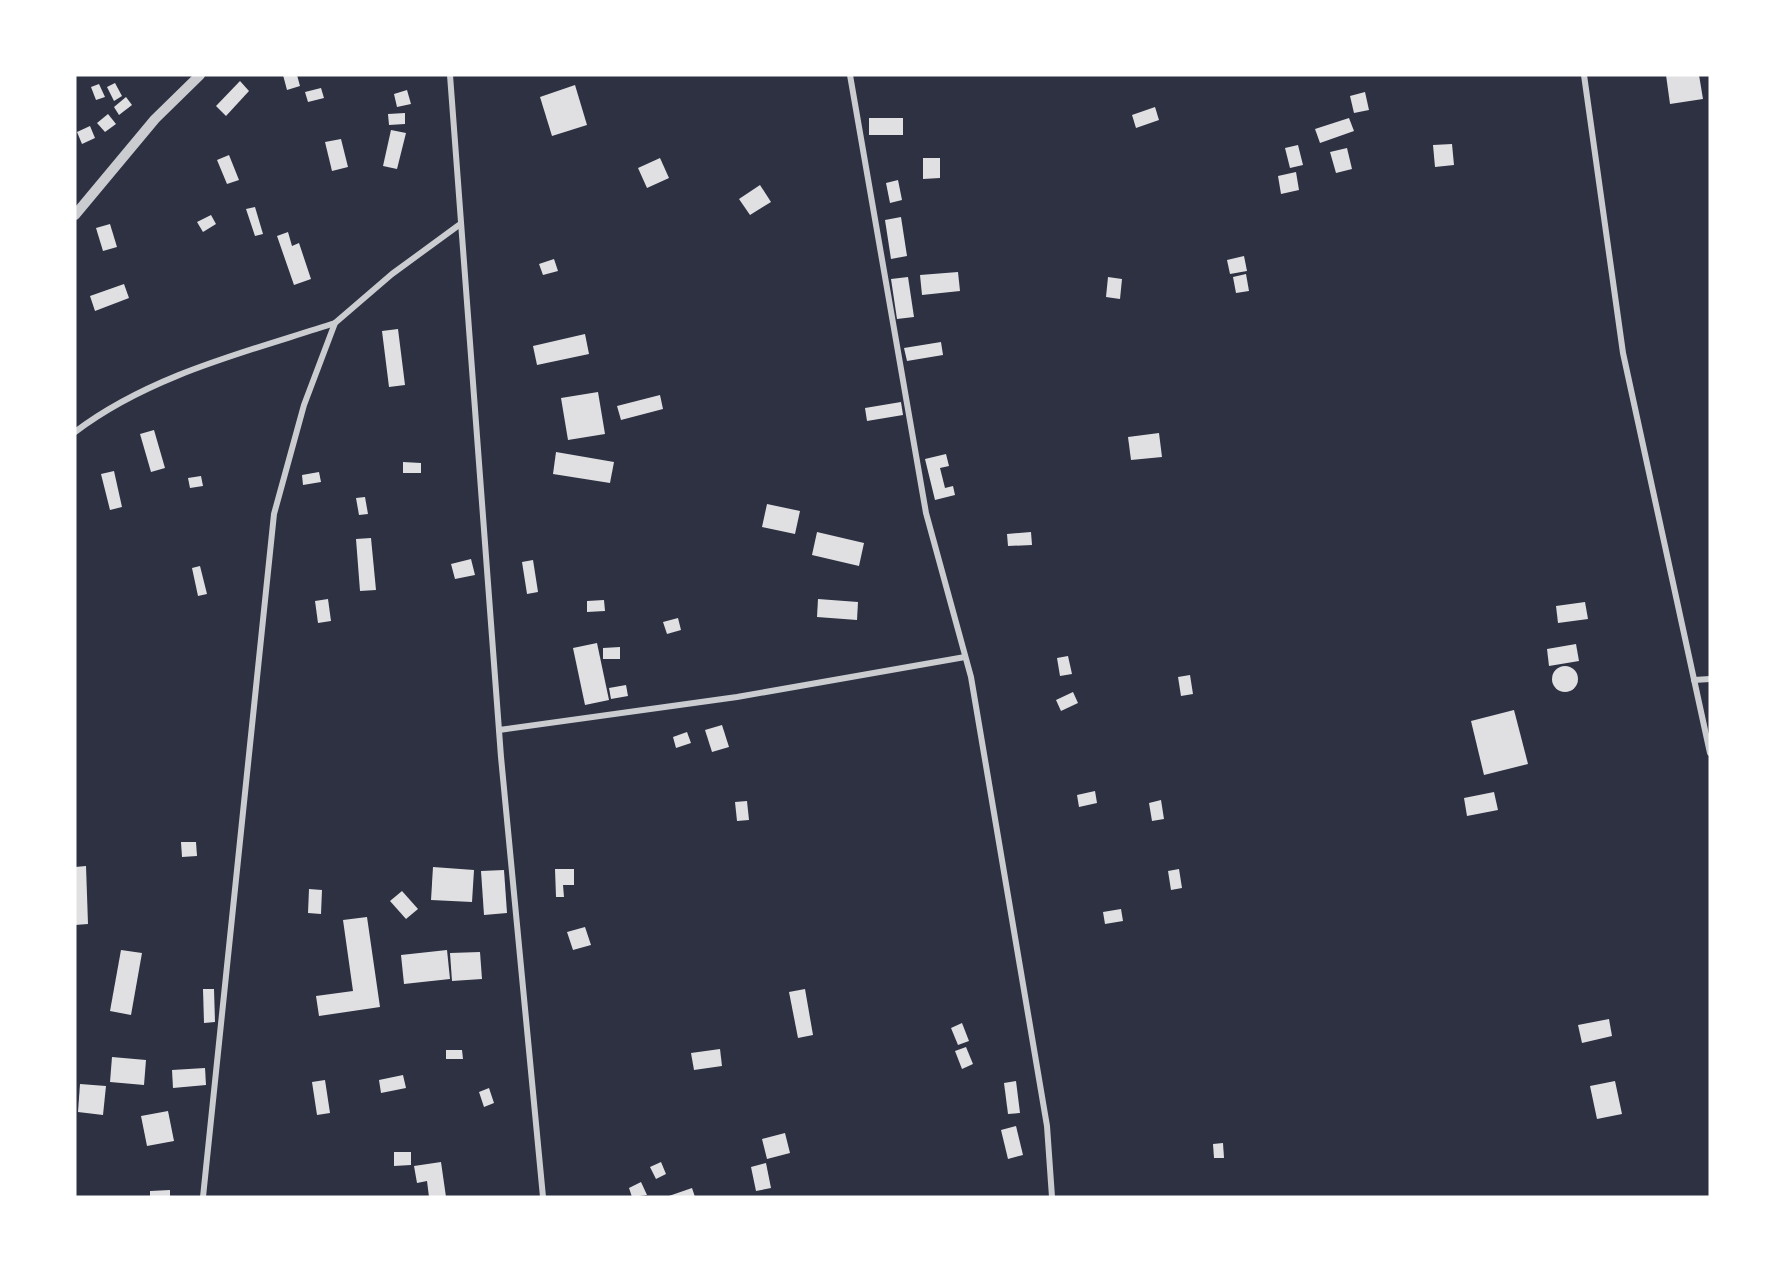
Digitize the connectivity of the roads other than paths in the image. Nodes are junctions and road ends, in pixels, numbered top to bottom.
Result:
1 (200, 75) edge
2 (450, 75) edge
3 (850, 75) edge
4 (1584, 75) edge
5 (75, 214) edge
6 (459, 225) junction
7 (335, 323) junction
8 (75, 432) edge
9 (965, 657) junction
10 (1710, 679) edge
11 (1694, 680) junction
12 (499, 730) junction
13 (1710, 753) edge
14 (203, 1197) edge
15 (543, 1197) edge
16 (1052, 1197) edge

1 - 5 street
2 - 6 street
3 - 9 street
4 - 11 street
6 - 7 street
6 - 12 street
7 - 8 street
7 - 14 street
9 - 12 street
9 - 16 street
10 - 11 street
11 - 13 street
12 - 15 street

